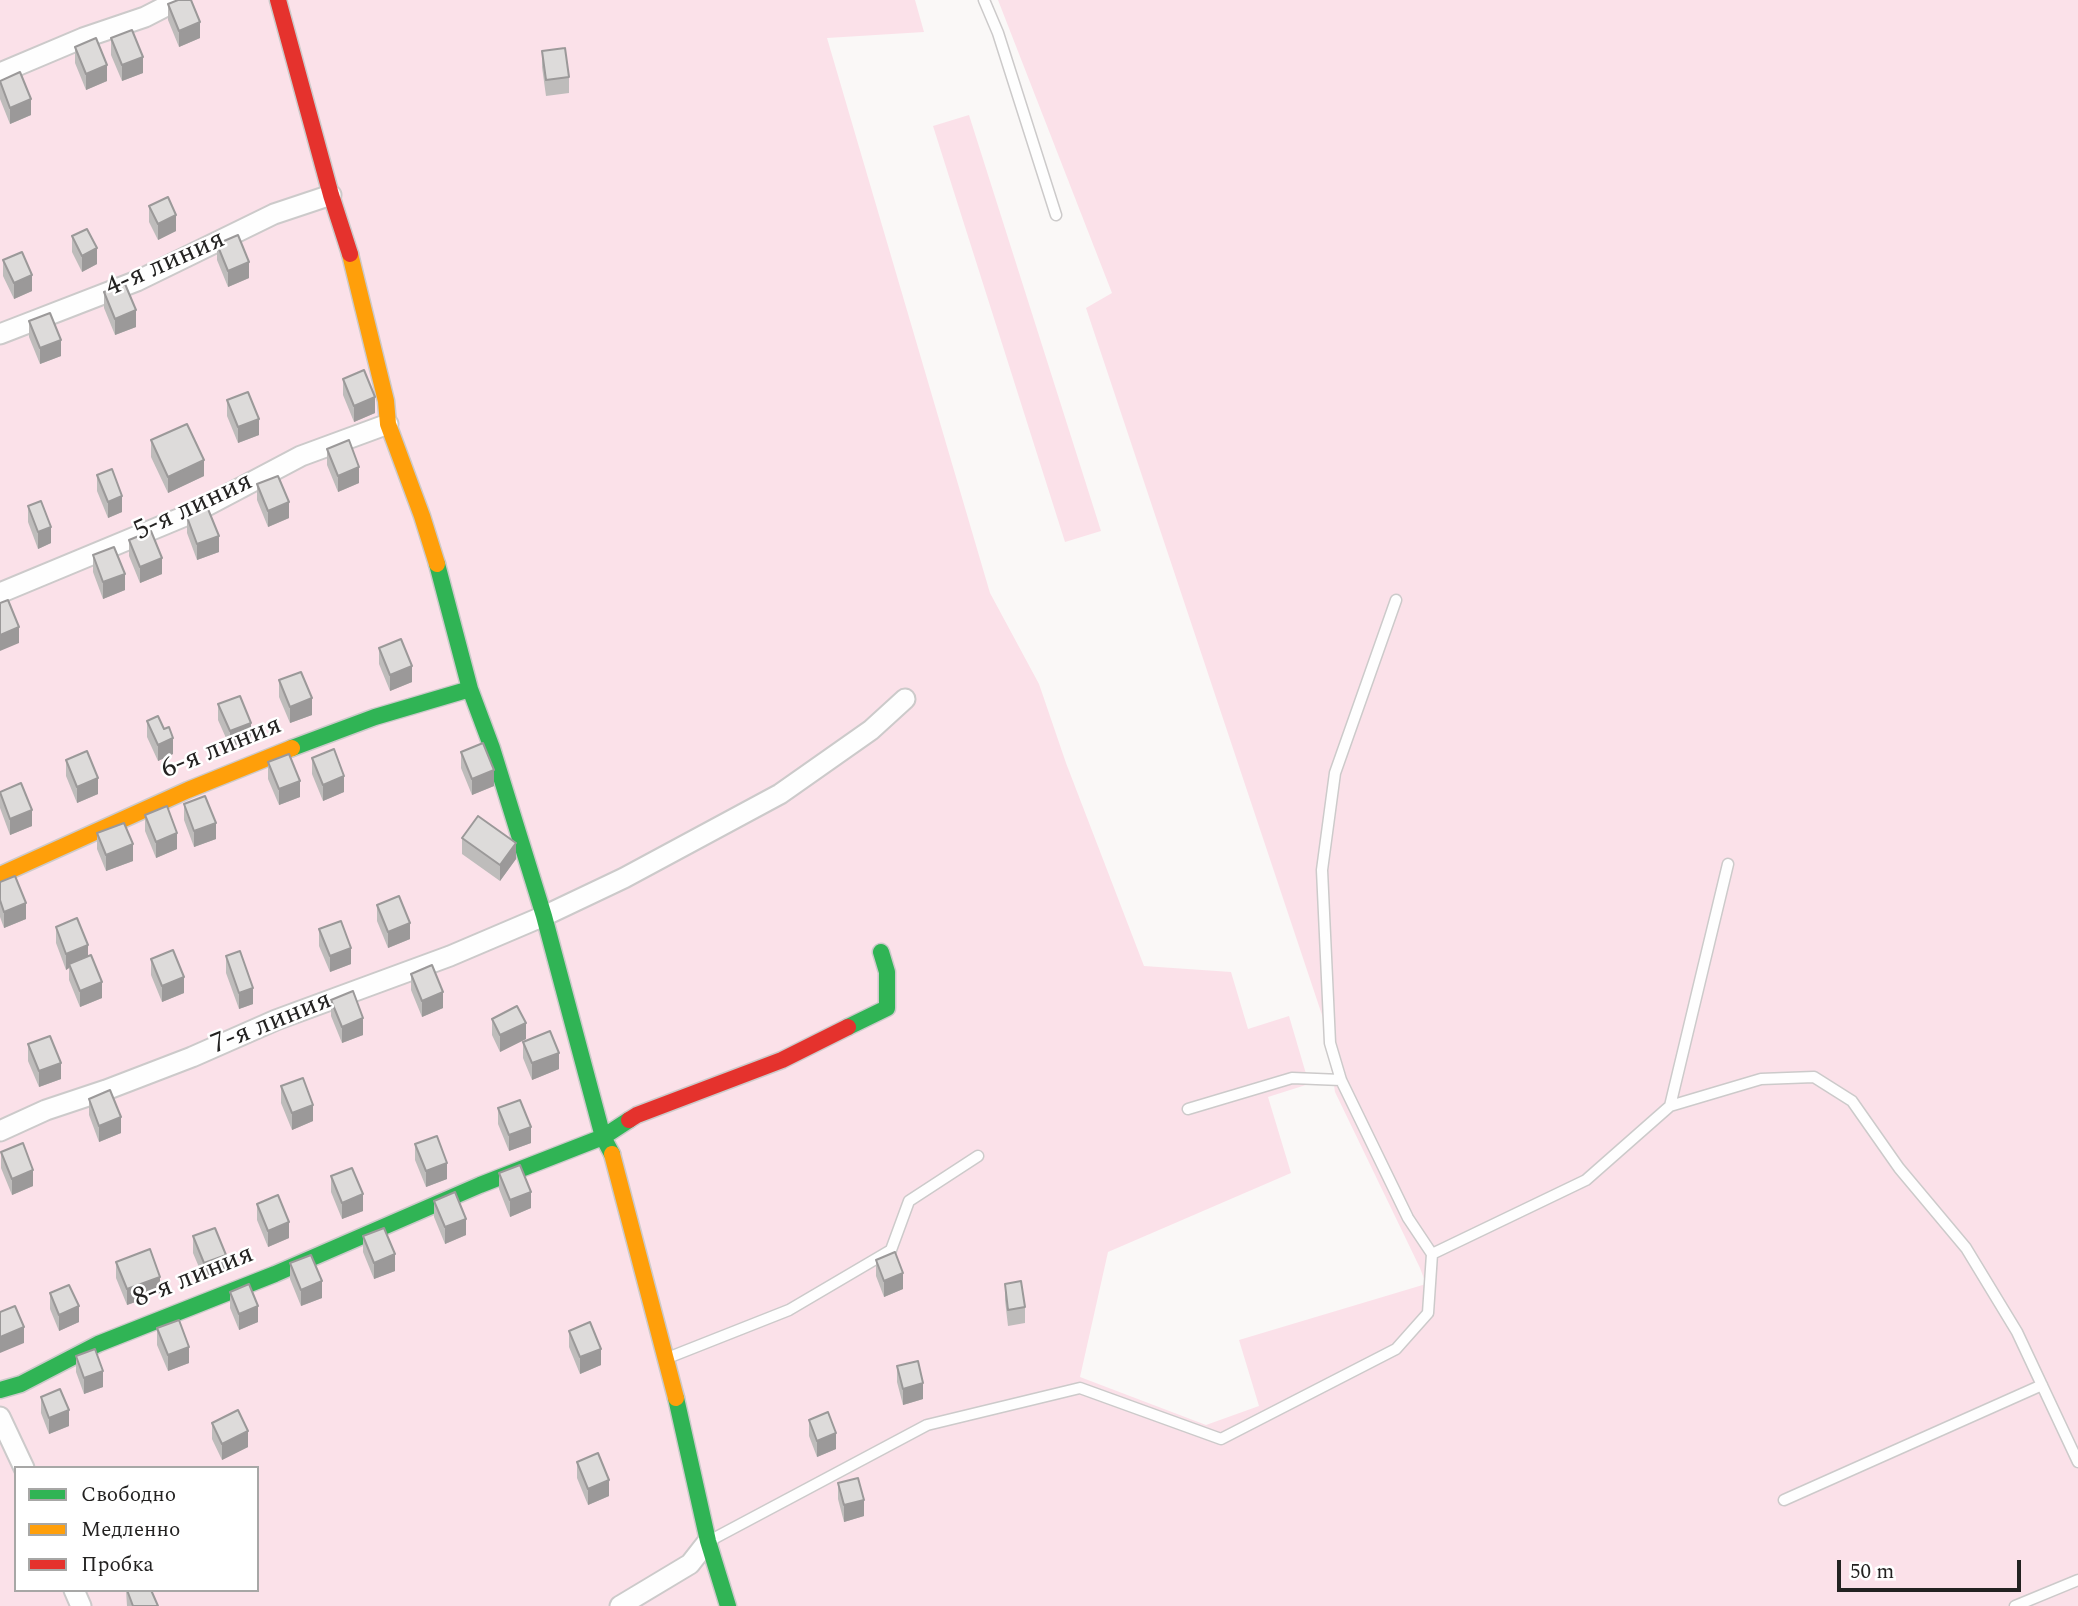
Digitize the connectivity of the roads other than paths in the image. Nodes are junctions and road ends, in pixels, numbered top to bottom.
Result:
1 (178, 0) edge
2 (278, 0) edge
3 (984, 0) edge
4 (0, 73) edge
5 (331, 195) junction
6 (1056, 215) dead end
7 (0, 334) edge
8 (387, 424) junction
9 (0, 593) edge
10 (1396, 600) dead end
11 (470, 689) junction
12 (905, 699) dead end
13 (1728, 864) dead end
14 (0, 875) edge
15 (544, 916) junction
16 (881, 952) dead end
17 (1340, 1080) junction
18 (1670, 1107) junction
19 (1188, 1109) dead end
20 (0, 1131) edge
21 (603, 1137) junction
22 (978, 1156) dead end
23 (1432, 1254) junction
24 (667, 1358) junction
25 (2042, 1385) junction
26 (0, 1390) edge
27 (0, 1417) edge
28 (2078, 1462) edge
29 (23, 1466) edge
30 (1784, 1500) dead end
31 (708, 1541) junction
32 (2078, 1580) edge
33 (620, 1606) edge
34 (728, 1606) edge
35 (2015, 1606) edge

1 - 4 street
2 - 5 street
3 - 6 lane
5 - 7 street, 4-я линия
5 - 8 street
8 - 9 street, 5-я линия
8 - 11 street
10 - 17 lane
11 - 14 street, 6-я линия
11 - 15 street
12 - 15 street, 7-я линия
13 - 18 lane
15 - 20 street, 7-я линия
15 - 21 street
16 - 21 street, 8-я линия
17 - 19 lane
17 - 23 lane
18 - 23 lane
18 - 25 lane
21 - 24 street
21 - 26 street, 8-я линия
22 - 24 lane
23 - 31 lane
24 - 31 street
25 - 28 lane
25 - 30 lane
27 - 29 street
31 - 33 street
31 - 34 street
32 - 35 lane

